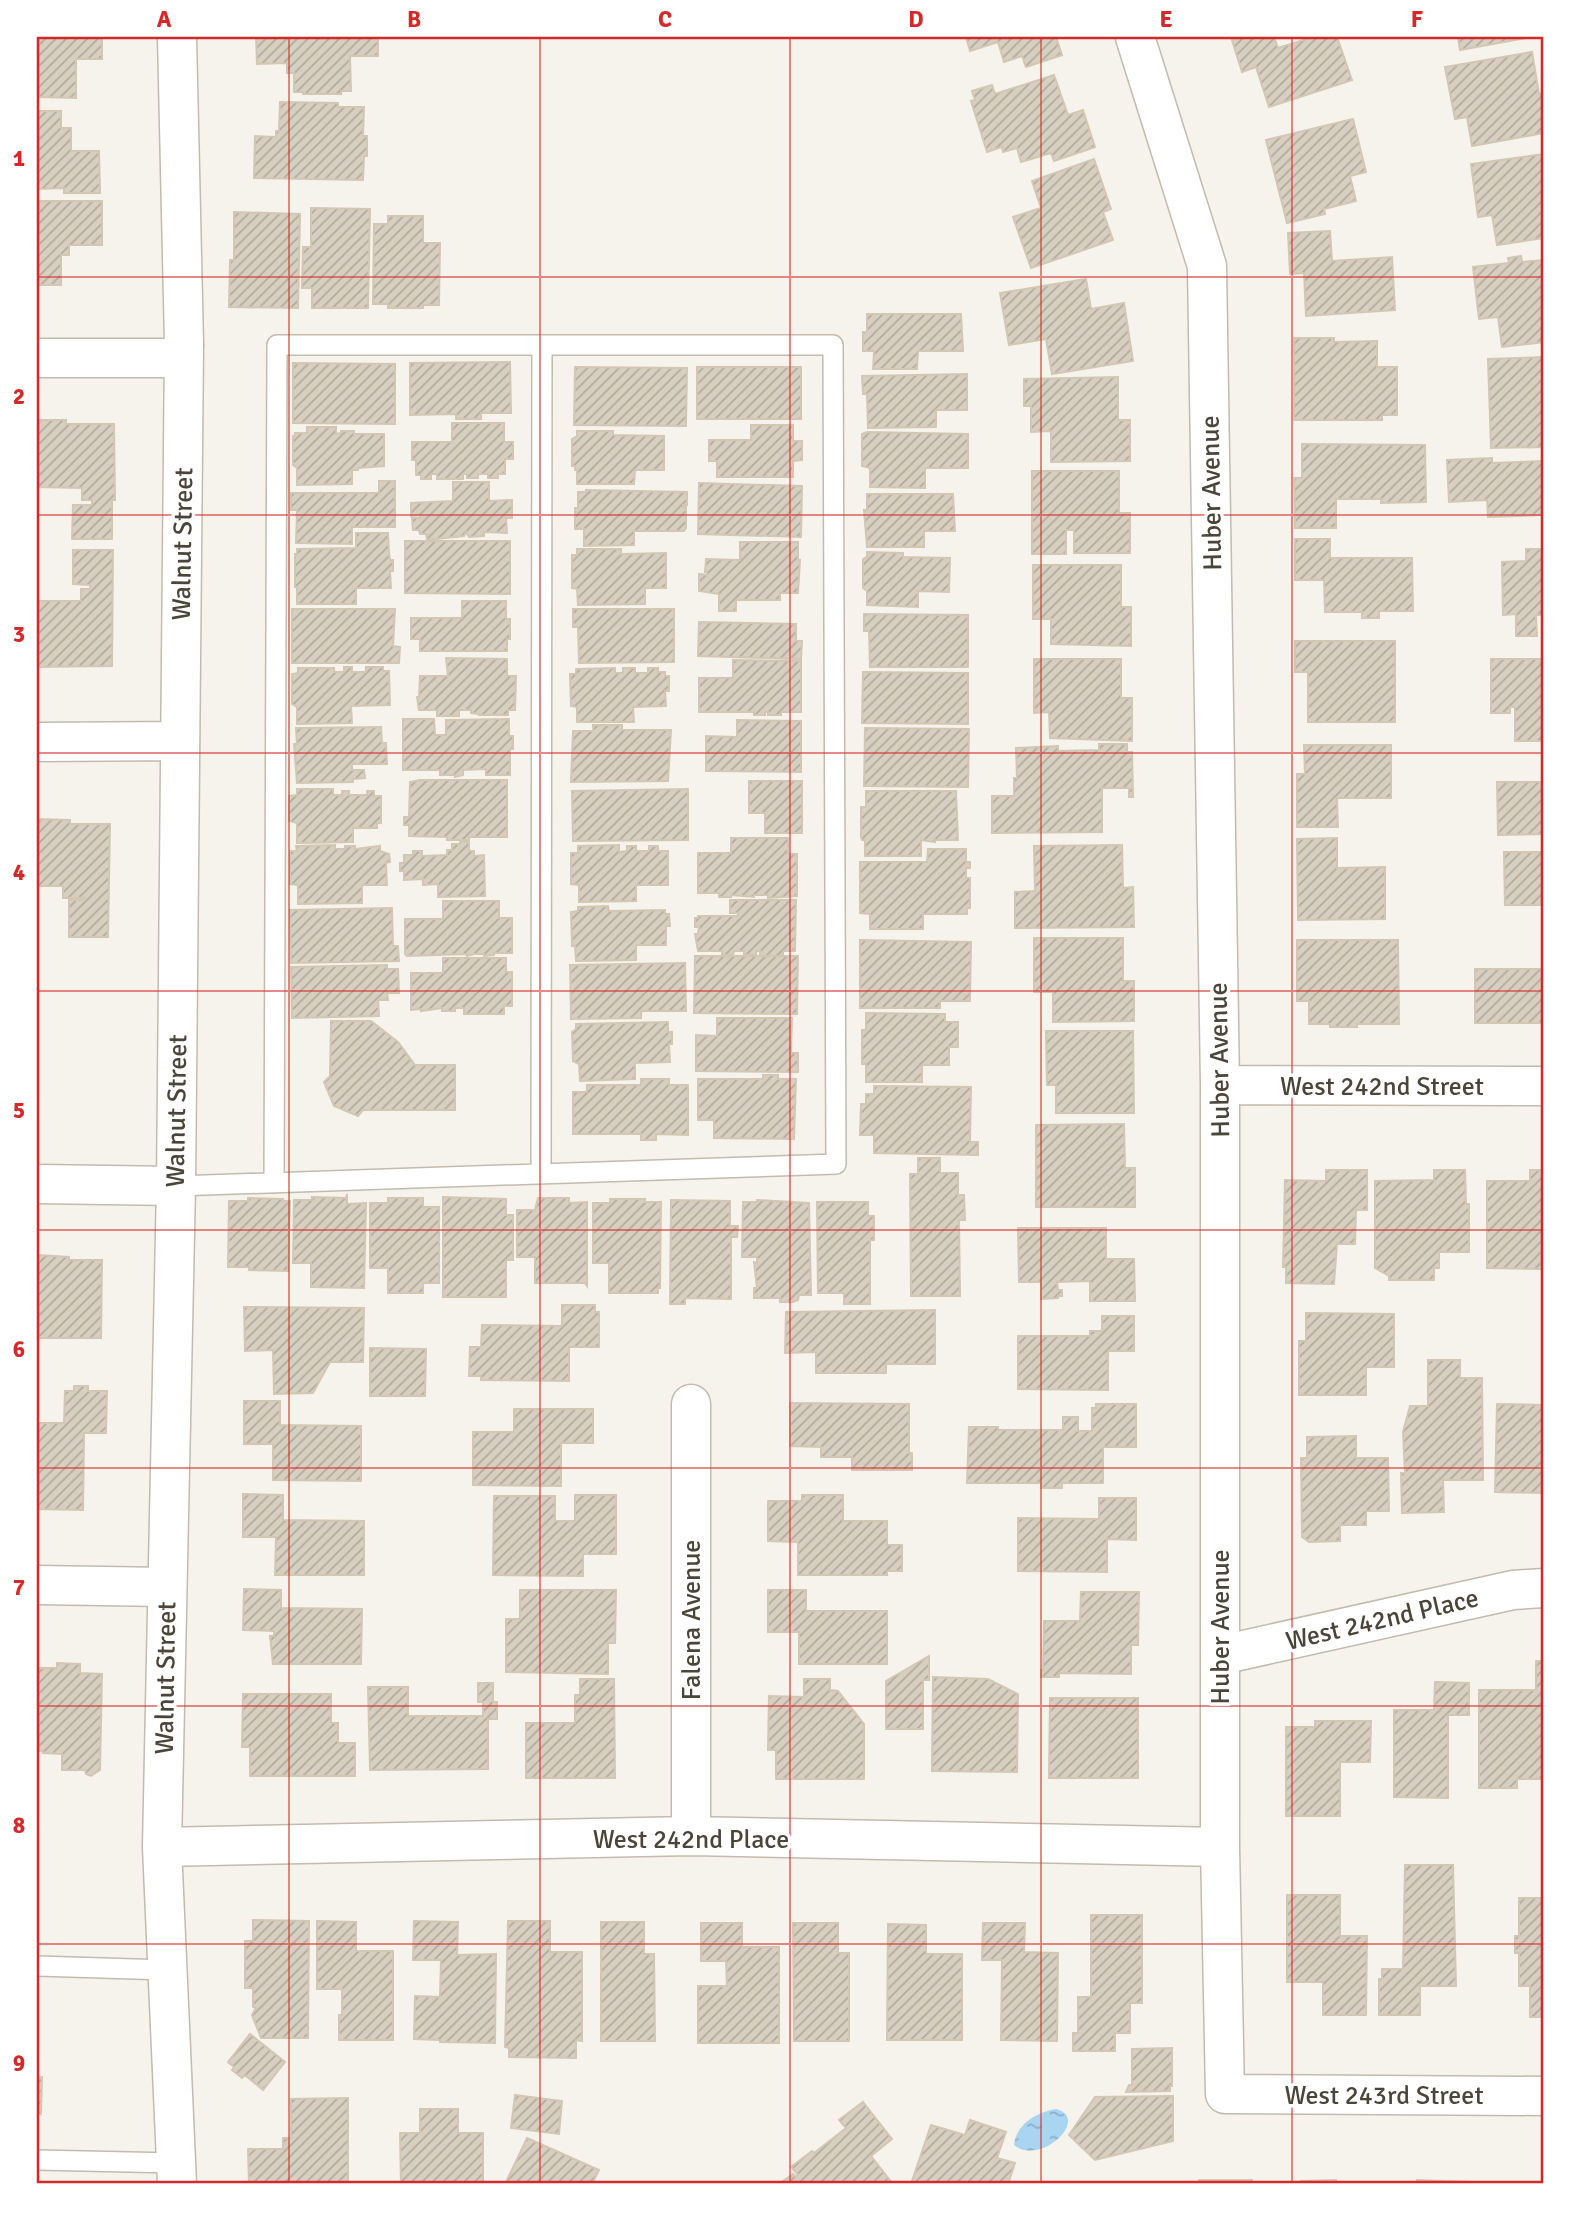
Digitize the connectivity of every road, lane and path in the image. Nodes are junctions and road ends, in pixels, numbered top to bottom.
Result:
1 (177, 37) edge
2 (1135, 37) edge
3 (542, 345) junction
4 (184, 351) junction
5 (37, 358) edge
6 (180, 741) junction
7 (37, 742) edge
8 (1220, 1085) junction
9 (1544, 1086) edge
10 (541, 1174) junction
11 (274, 1183) junction
12 (37, 1184) edge
13 (176, 1186) junction
14 (691, 1404) dead end
15 (37, 1585) edge
16 (167, 1587) junction
17 (1544, 1588) edge
18 (1221, 1655) junction
19 (691, 1836) junction
20 (162, 1847) junction
21 (1220, 1847) junction
22 (37, 1966) edge
23 (167, 1970) junction
24 (1225, 2094) joint
25 (1544, 2096) edge
26 (37, 2160) edge
27 (176, 2174) edge

1 - 4 street, Walnut Street
2 - 8 street, Huber Avenue
3 - 10 lane
3 - 10 lane
3 - 11 lane
4 - 5 street
4 - 6 street, Walnut Street
6 - 7 street
6 - 13 street, Walnut Street
8 - 9 street, West 242nd Street
8 - 18 street, Huber Avenue
10 - 11 lane
11 - 13 lane
12 - 13 street
13 - 16 street, Walnut Street
14 - 19 street, Falena Avenue
15 - 16 street
16 - 20 street, Walnut Street
17 - 18 street, West 242nd Place
18 - 21 street, Huber Avenue
19 - 20 street, West 242nd Place
19 - 21 street, West 242nd Place
20 - 23 street, Walnut Street
21 - 24 street, Huber Avenue
22 - 23 lane
23 - 27 street, Walnut Street
24 - 25 street, West 243rd Street
26 - 27 lane

